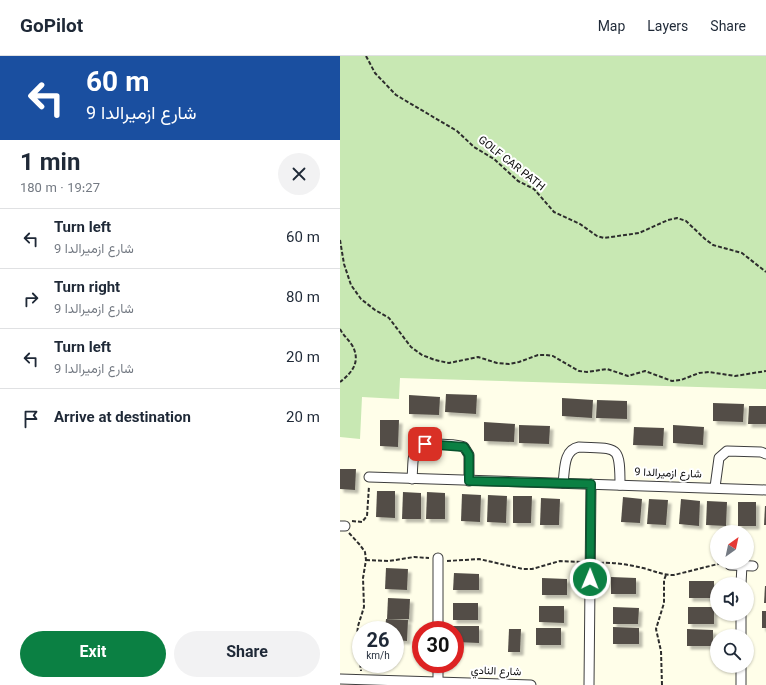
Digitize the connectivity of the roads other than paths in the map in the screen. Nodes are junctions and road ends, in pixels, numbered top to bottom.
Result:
1 (766, 454) edge
2 (369, 477) road end
3 (412, 478) junction
4 (469, 481) junction
5 (563, 483) junction
6 (591, 484) junction
7 (620, 485) junction
8 (715, 487) junction
9 (766, 490) edge
10 (438, 558) road end
11 (438, 621) edge
12 (438, 673) edge
13 (741, 673) edge
14 (340, 679) edge
15 (438, 682) junction
16 (531, 685) edge
17 (589, 685) edge
18 (741, 685) edge

1 - 8 street, شارع ازميرالدا 9
2 - 3 street, شارع ازميرالدا 9
3 - 4 street, شارع ازميرالدا 9
3 - 4 street
4 - 5 street, شارع ازميرالدا 9
5 - 6 street, شارع ازميرالدا 9
5 - 7 street, شارع ازميرالدا 9
6 - 7 street, شارع ازميرالدا 9
6 - 17 street
7 - 8 street, شارع ازميرالدا 9
8 - 9 street, شارع ازميرالدا 9
10 - 11 street
12 - 15 street
13 - 18 street
14 - 15 street, شارع النادي
15 - 16 street, شارع النادي

